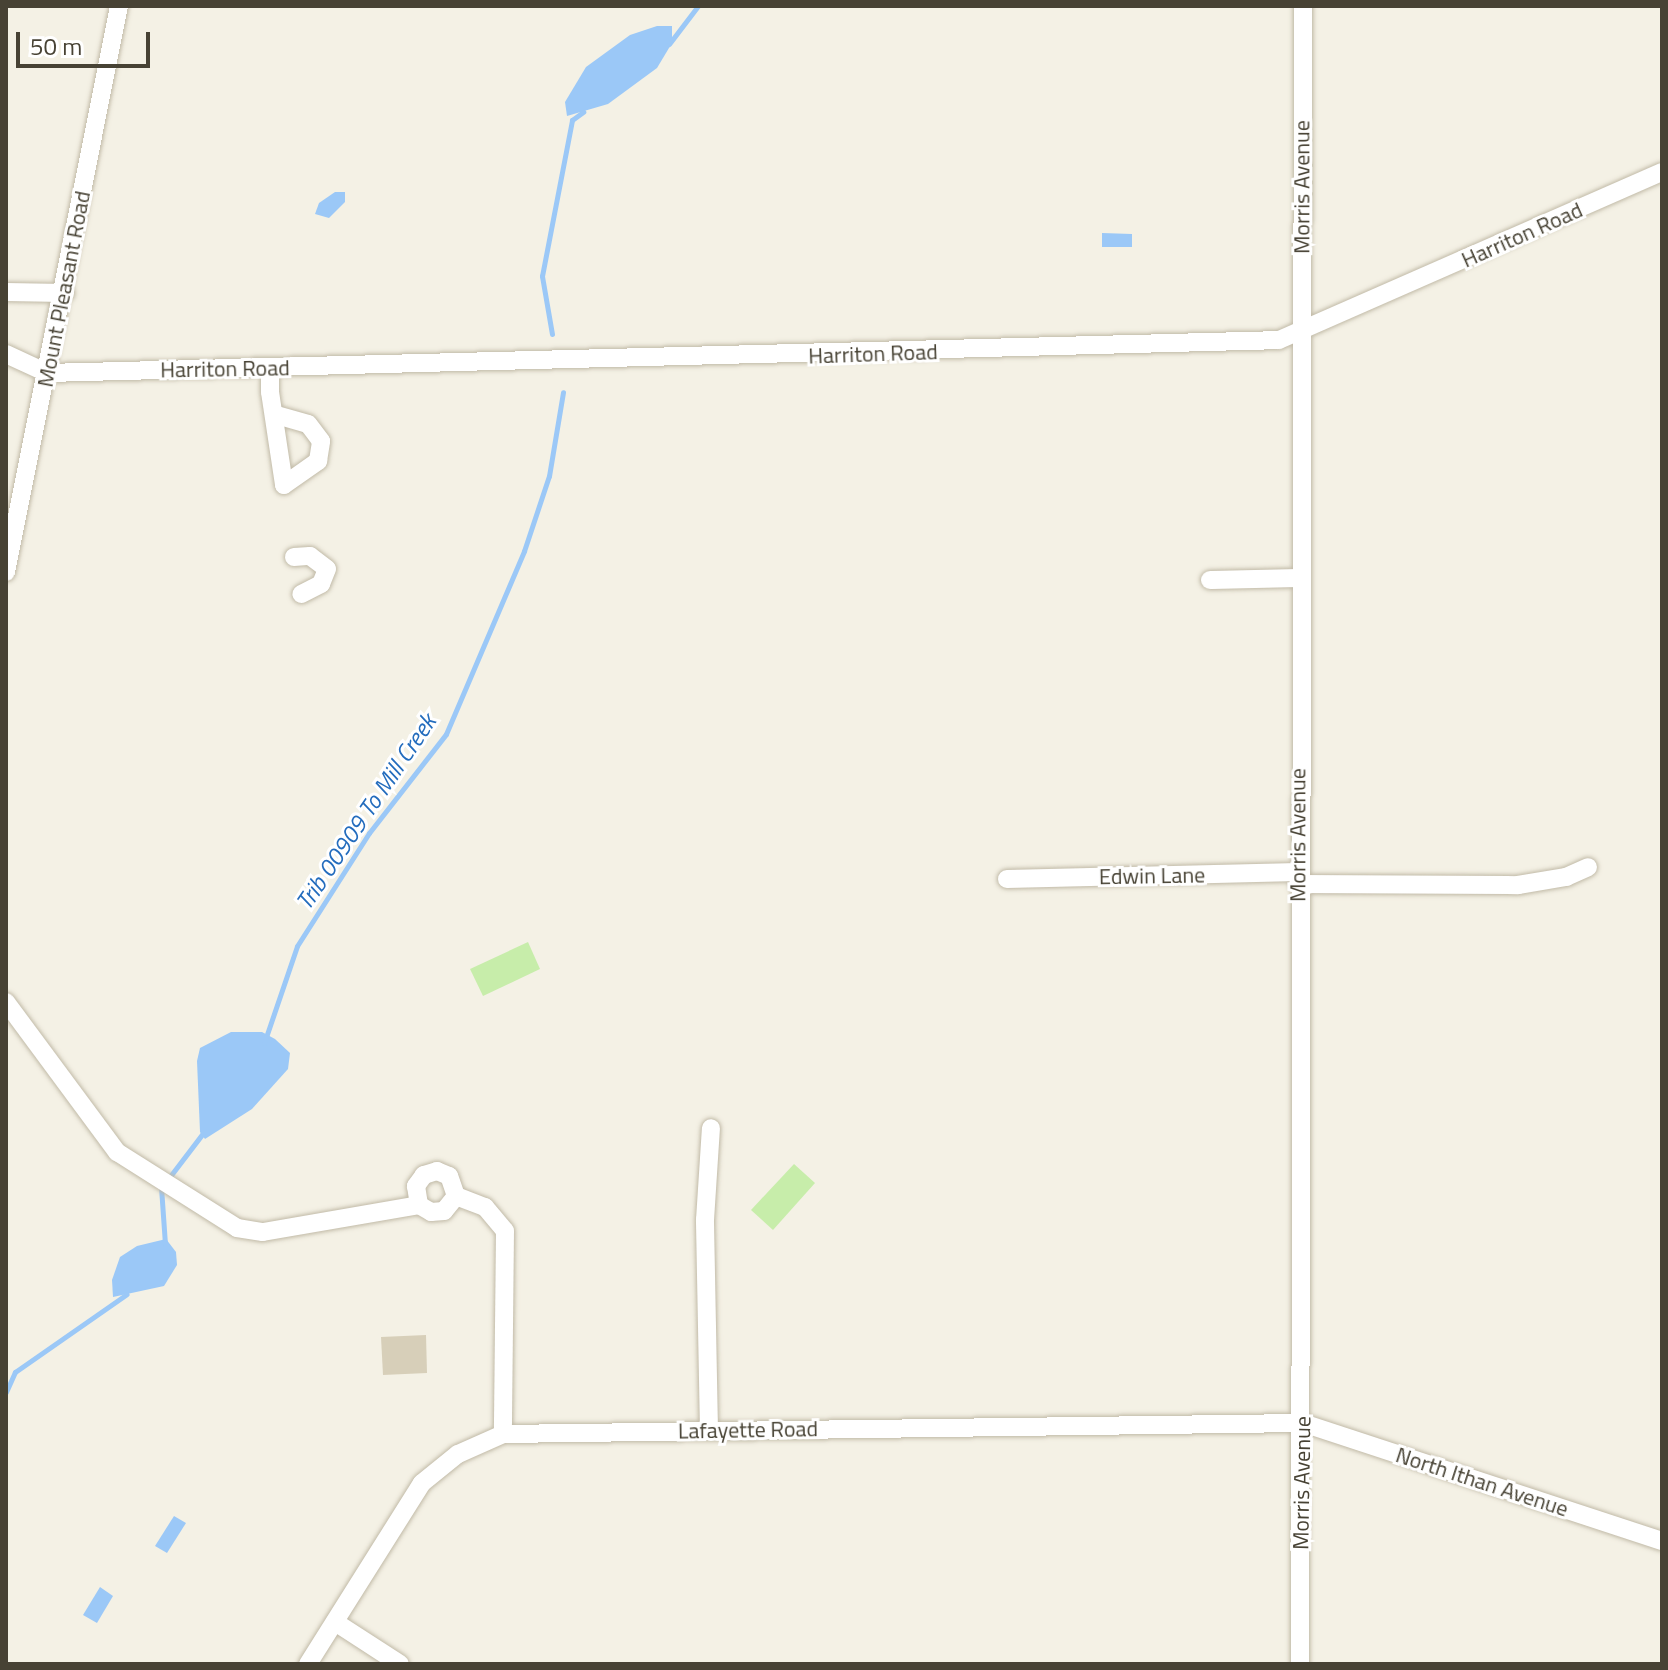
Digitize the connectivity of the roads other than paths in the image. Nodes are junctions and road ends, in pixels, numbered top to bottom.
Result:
1 (119, 6) edge
2 (1303, 6) edge
3 (1662, 172) edge
4 (6, 292) edge
5 (65, 293) junction
6 (1301, 335) junction
7 (6, 354) edge
8 (270, 368) junction
9 (47, 373) junction
10 (274, 414) dead end
11 (294, 557) dead end
12 (6, 572) edge
13 (1300, 578) junction
14 (1210, 580) dead end
15 (301, 594) dead end
16 (1588, 867) dead end
17 (1298, 878) junction
18 (1007, 879) dead end
19 (6, 1002) edge
20 (711, 1128) dead end
21 (456, 1196) junction
22 (419, 1205) junction
23 (1303, 1423) junction
24 (709, 1431) junction
25 (503, 1434) junction
26 (1662, 1541) edge
27 (335, 1622) junction
28 (308, 1664) edge
29 (400, 1664) edge
30 (1300, 1664) edge

1 - 5 street, Mount Pleasant Road
2 - 6 street, Morris Avenue
3 - 6 street, Harriton Road
4 - 5 street
5 - 9 street, Mount Pleasant Road
6 - 8 street, Harriton Road
6 - 13 street, Morris Avenue
7 - 9 street
8 - 9 street, Harriton Road
8 - 10 street
9 - 12 street, Mount Pleasant Road
11 - 15 street
13 - 14 street
13 - 17 street, Morris Avenue
16 - 17 street, Edwin Lane
17 - 18 street, Edwin Lane
17 - 23 street, Morris Avenue
19 - 22 street
20 - 24 street
21 - 22 street
21 - 22 street
21 - 25 street
23 - 24 street, Lafayette Road
23 - 26 street, North Ithan Avenue
23 - 30 street, Morris Avenue
24 - 25 street, Lafayette Road
25 - 27 street, Lafayette Road
27 - 28 street, Lafayette Road
27 - 29 street

